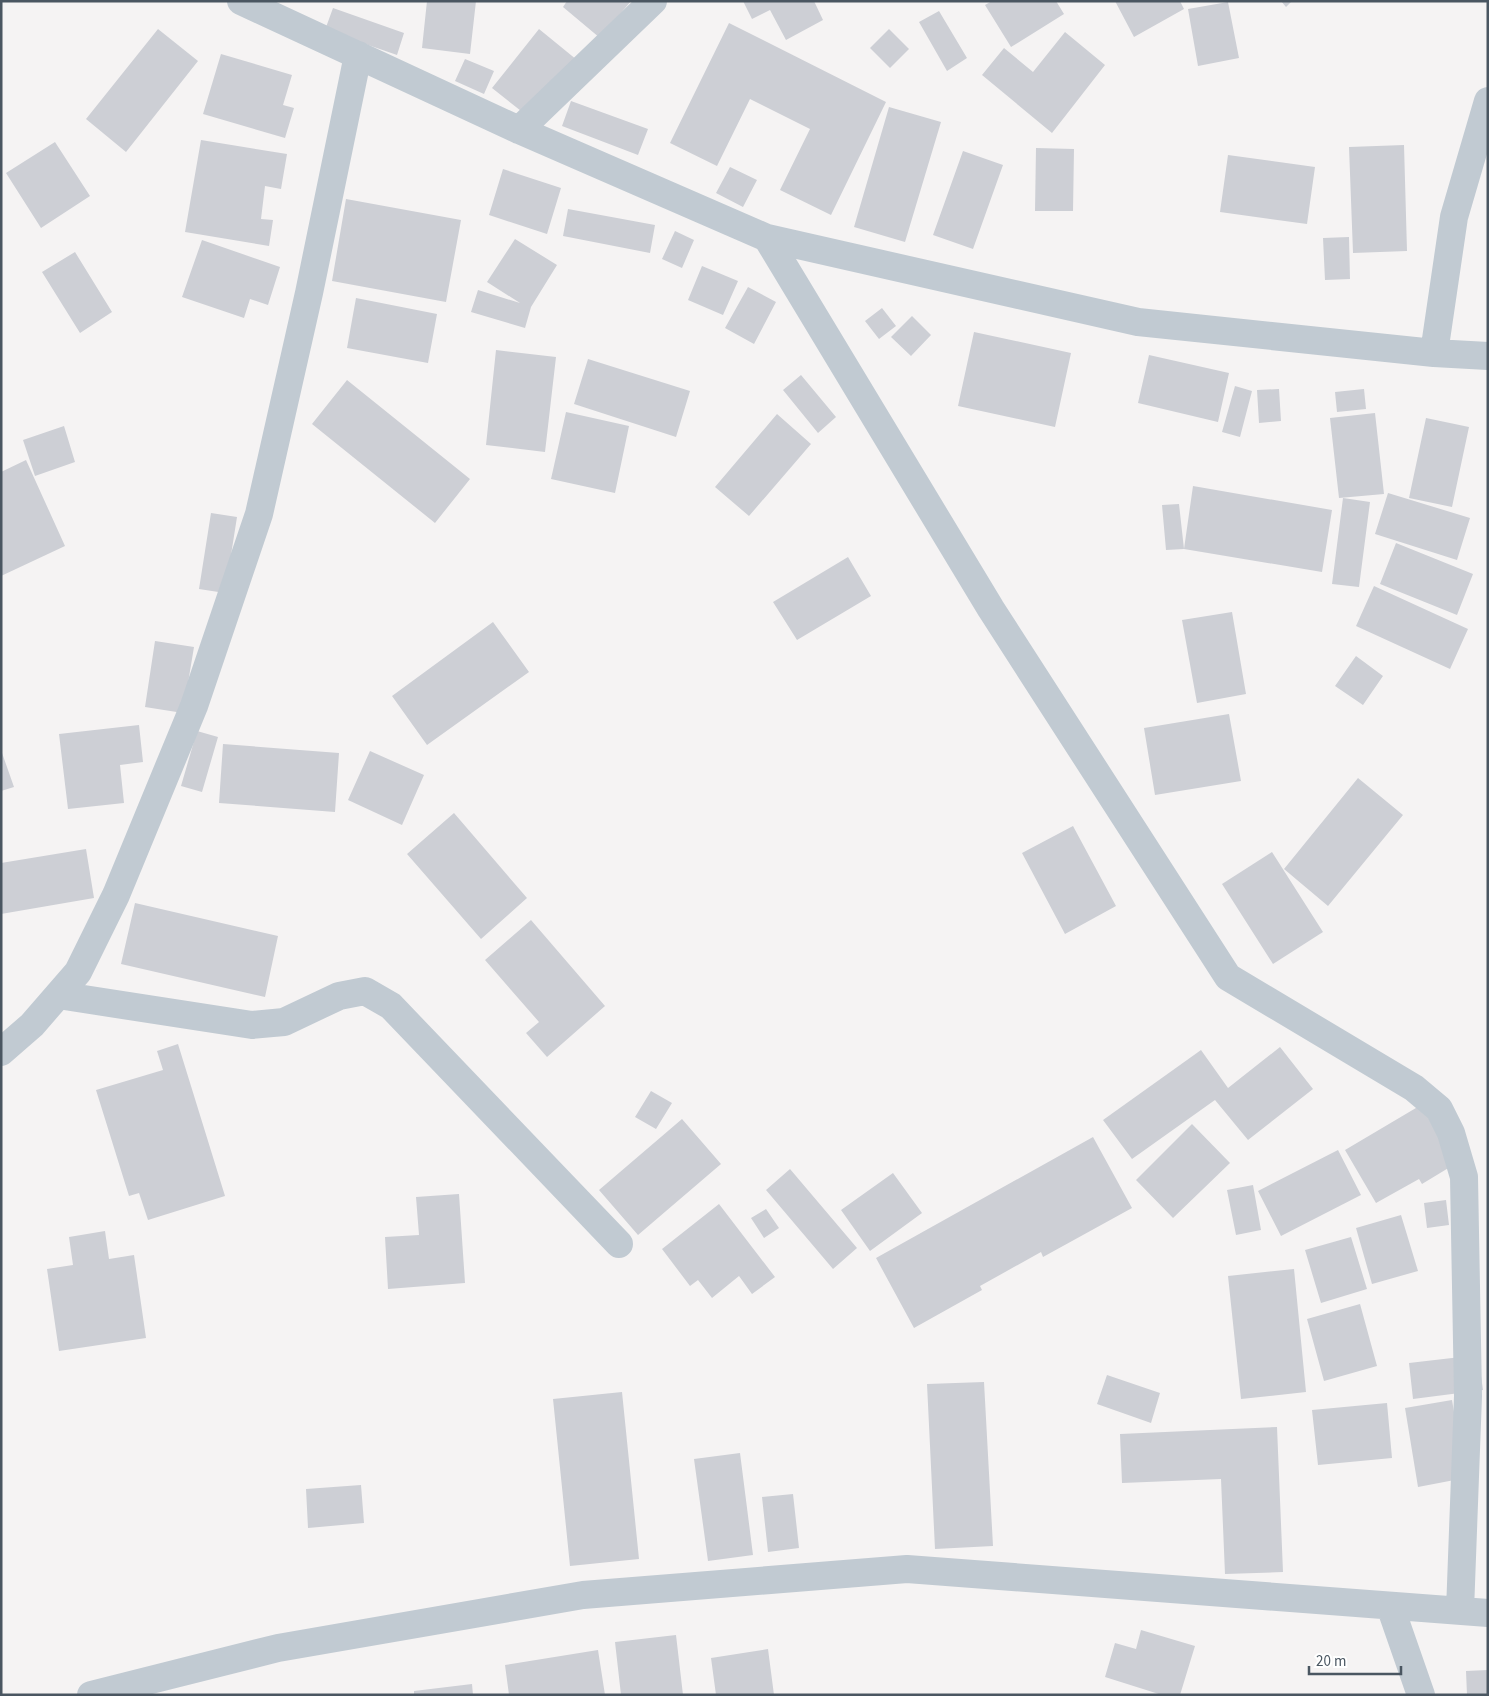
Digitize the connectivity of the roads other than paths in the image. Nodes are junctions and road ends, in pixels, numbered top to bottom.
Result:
1 (241, 1) edge
2 (653, 1) edge
3 (358, 55) junction
4 (1488, 102) edge
5 (519, 130) junction
6 (767, 238) junction
7 (1434, 353) junction
8 (1488, 356) edge
9 (58, 995) junction
10 (1, 1052) edge
11 (619, 1244) dead end
12 (1390, 1606) junction
13 (1460, 1612) junction
14 (1488, 1613) edge
15 (92, 1695) edge
16 (1421, 1695) edge

1 - 3 street
2 - 5 street
3 - 5 street
3 - 9 street
4 - 7 street
5 - 6 street
6 - 7 street
6 - 13 street
7 - 8 street
9 - 10 street
9 - 11 street
12 - 13 street
12 - 15 street
12 - 16 street
13 - 14 street

